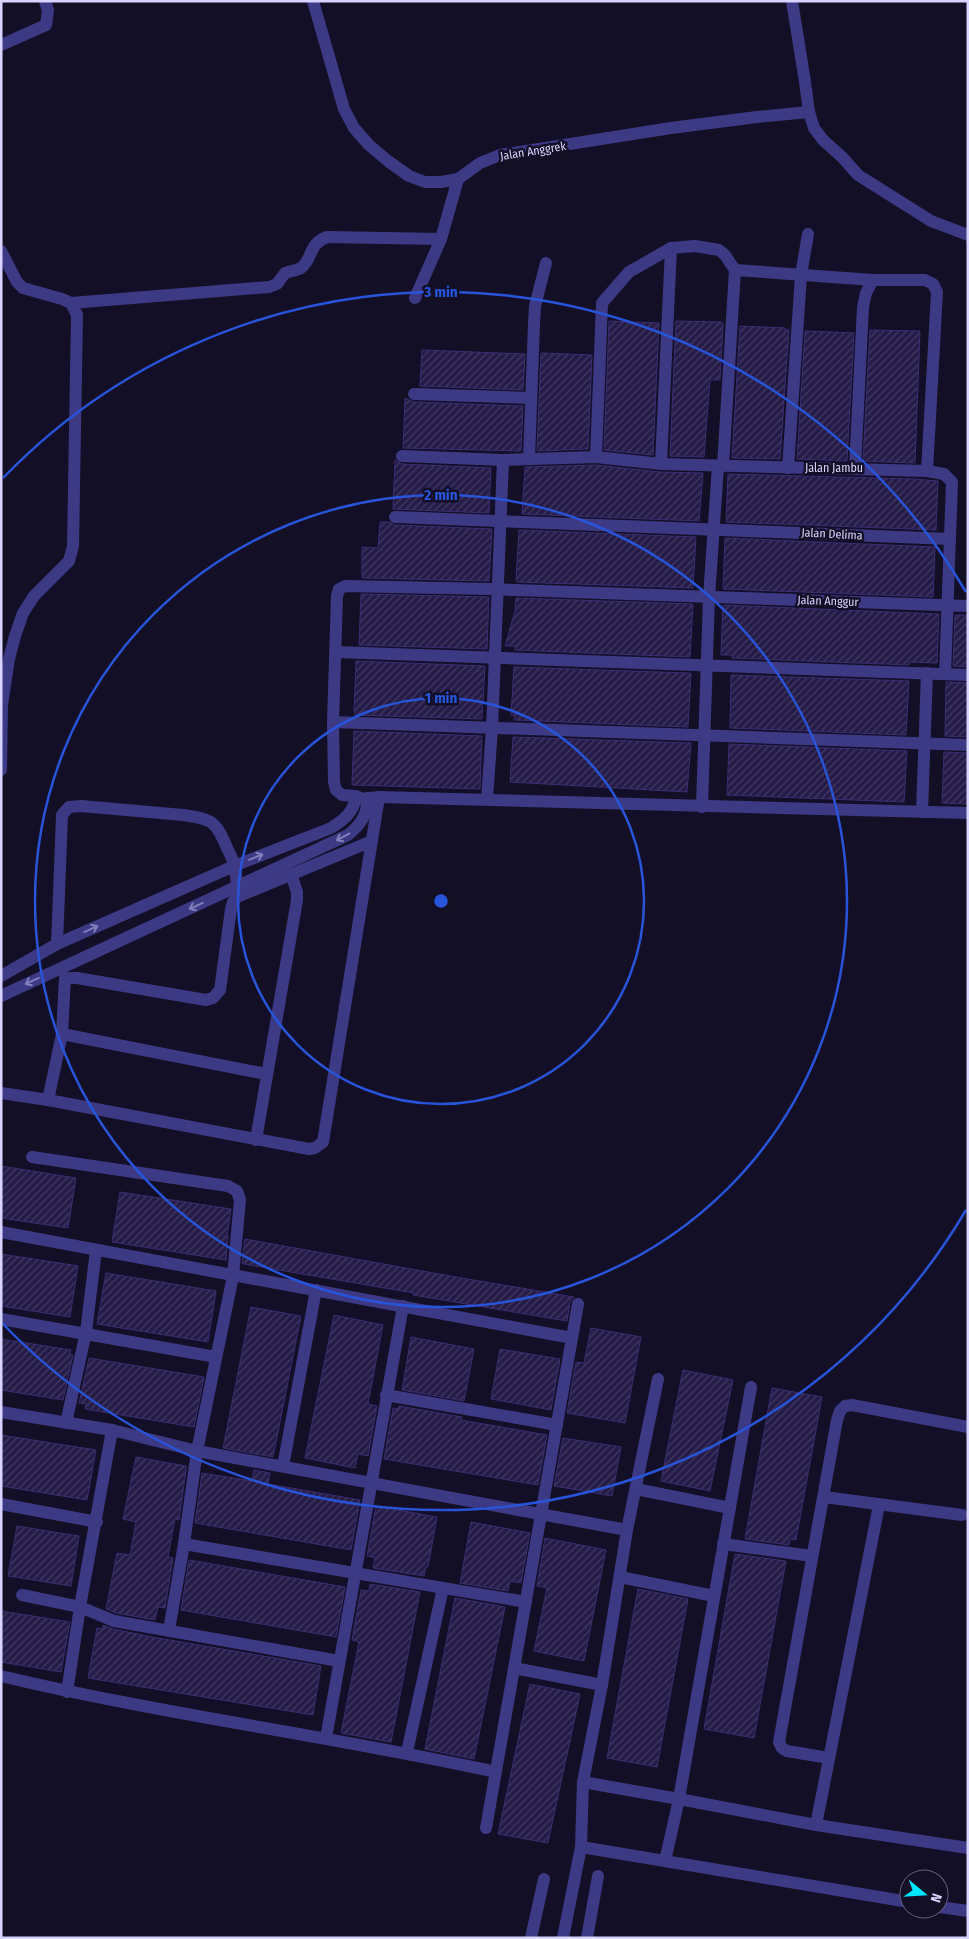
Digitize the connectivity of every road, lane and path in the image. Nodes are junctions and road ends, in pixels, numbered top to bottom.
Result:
1 (45, 1) edge
2 (313, 1) edge
3 (792, 1) edge
4 (1, 45) edge
5 (809, 112) junction
6 (458, 179) junction
7 (808, 234) dead end
8 (968, 235) edge
9 (441, 239) junction
10 (670, 248) junction
11 (1, 252) edge
12 (546, 262) dead end
13 (735, 270) junction
14 (801, 274) junction
15 (873, 280) junction
16 (415, 298) dead end
17 (71, 303) junction
18 (414, 394) dead end
19 (531, 398) junction
20 (402, 456) dead end
21 (596, 457) junction
22 (529, 459) junction
23 (503, 460) junction
24 (661, 464) junction
25 (721, 466) junction
26 (788, 468) junction
27 (855, 468) junction
28 (927, 471) junction
29 (395, 517) dead end
30 (500, 521) junction
31 (714, 530) junction
32 (950, 539) junction
33 (498, 589) junction
34 (709, 597) junction
35 (947, 605) junction
36 (968, 606) edge
37 (336, 652) junction
38 (495, 658) junction
39 (707, 666) junction
40 (927, 673) junction
41 (945, 674) junction
42 (968, 675) edge
43 (2, 705) edge
44 (333, 722) junction
45 (492, 728) junction
46 (704, 735) junction
47 (926, 743) junction
48 (968, 745) edge
49 (1, 770) edge
50 (367, 797) junction
51 (487, 799) junction
52 (702, 807) junction
53 (922, 812) junction
54 (968, 813) edge
55 (372, 841) junction
56 (234, 866) junction
57 (290, 874) junction
58 (240, 891) junction
59 (57, 944) junction
60 (63, 972) junction
61 (1, 976) edge
62 (1, 996) edge
63 (62, 1034) junction
64 (266, 1074) junction
65 (1, 1093) edge
66 (48, 1100) junction
67 (256, 1140) junction
68 (32, 1157) dead end
69 (1, 1232) edge
70 (96, 1250) junction
71 (233, 1276) junction
72 (316, 1290) junction
73 (578, 1304) dead end
74 (403, 1306) junction
75 (1, 1318) edge
76 (86, 1332) junction
77 (572, 1338) junction
78 (216, 1357) junction
79 (658, 1378) dead end
80 (751, 1387) dead end
81 (386, 1395) junction
82 (1, 1412) edge
83 (66, 1422) junction
84 (557, 1425) junction
85 (968, 1427) edge
86 (112, 1430) junction
87 (197, 1451) junction
88 (283, 1466) junction
89 (371, 1483) junction
90 (636, 1489) junction
91 (824, 1496) junction
92 (1, 1504) edge
93 (879, 1505) junction
94 (730, 1508) junction
95 (540, 1514) junction
96 (962, 1515) dead end
97 (97, 1522) junction
98 (627, 1530) junction
99 (184, 1544) junction
100 (723, 1544) junction
101 (812, 1556) junction
102 (355, 1572) junction
103 (620, 1577) junction
104 (443, 1588) junction
105 (22, 1595) dead end
106 (714, 1596) junction
107 (526, 1602) junction
108 (80, 1607) junction
109 (169, 1630) junction
110 (339, 1661) junction
111 (514, 1668) junction
112 (1, 1676) edge
113 (602, 1685) junction
114 (67, 1692) junction
115 (326, 1738) junction
116 (407, 1752) junction
117 (829, 1758) junction
118 (496, 1772) junction
119 (582, 1782) junction
120 (679, 1798) junction
121 (816, 1825) junction
122 (486, 1828) dead end
123 (581, 1847) junction
124 (968, 1848) edge
125 (665, 1861) junction
126 (598, 1876) dead end
127 (544, 1878) dead end
128 (899, 1900) edge
129 (949, 1908) edge
130 (968, 1911) edge
131 (534, 1937) edge
132 (562, 1938) edge
133 (587, 1938) edge

1 - 4 street
2 - 6 street, Jalan Anggrek
3 - 5 street
5 - 6 street, Jalan Anggrek
5 - 8 street
6 - 9 street
7 - 14 street
9 - 16 street
9 - 17 street
10 - 13 street
10 - 21 street
10 - 24 street
11 - 17 street
12 - 19 street
13 - 14 street
13 - 25 street
14 - 15 street
14 - 26 street
15 - 27 street
15 - 28 street
17 - 43 street
18 - 19 street
19 - 22 street
20 - 23 street, Jalan Jambu
21 - 22 street, Jalan Jambu
21 - 24 street, Jalan Jambu
22 - 23 street, Jalan Jambu
23 - 30 street
24 - 25 street, Jalan Jambu
25 - 26 street, Jalan Jambu
25 - 31 street
26 - 27 street, Jalan Jambu
27 - 28 street, Jalan Jambu
28 - 32 street, Jalan Jambu
29 - 30 street, Jalan Delima
30 - 31 street, Jalan Delima
30 - 33 street
31 - 32 street, Jalan Delima
31 - 34 street
32 - 35 street
33 - 34 street, Jalan Anggur
33 - 37 street, Jalan Anggur
33 - 38 street
34 - 35 street, Jalan Anggur
34 - 39 street
35 - 36 street, Jalan Anggur
35 - 41 street
37 - 38 street
37 - 44 street
38 - 39 street
38 - 45 street
39 - 40 street
39 - 46 street
40 - 41 street
40 - 47 street
41 - 42 street
43 - 49 street
44 - 45 street
44 - 50 street
45 - 46 street
45 - 51 street
46 - 47 street
46 - 52 street
47 - 48 street
47 - 53 street
50 - 51 street
50 - 55 street
56 -> 50 street
50 -> 58 street
51 - 52 street
52 - 53 street
53 - 54 street
55 - 57 street
55 - 67 street
56 - 58 street
59 -> 56 street
56 - 59 street
57 - 58 street
57 - 64 street
58 -> 60 street
58 - 60 street
59 - 61 street
60 -> 62 street
60 - 63 street
63 - 64 street
63 - 66 street
64 - 67 street
65 - 66 street
66 - 67 street
68 - 71 street
69 - 70 street
70 - 71 street
70 - 76 street
71 - 72 street
71 - 78 street
72 - 74 street
72 - 88 street
73 - 77 street
74 - 77 street
74 - 81 street
75 - 76 street
76 - 78 street
76 - 83 street
77 - 84 street
78 - 87 street
79 - 90 street
80 - 94 street
81 - 84 street
81 - 89 street
82 - 83 street
83 - 86 street
84 - 95 street
85 - 91 street
86 - 87 street
86 - 97 street
87 - 88 street
87 - 99 street
88 - 89 street
89 - 95 street
89 - 102 street
90 - 94 street
90 - 98 street
91 - 93 street
91 - 101 street
92 - 97 street
93 - 96 street
93 - 117 street
94 - 100 street
95 - 98 street
95 - 107 street
97 - 108 street
98 - 103 street
99 - 102 street
99 - 109 street
100 - 101 street
100 - 106 street
101 - 117 street
102 - 104 street
102 - 110 street
103 - 106 street
103 - 113 street
104 - 107 street
104 - 116 street
105 - 108 street
106 - 120 street
107 - 111 street
108 - 109 street
108 - 114 street
109 - 110 street
110 - 115 street
111 - 113 street
111 - 118 street
112 - 114 street
113 - 119 street
114 - 115 street
115 - 116 street
116 - 118 street
117 - 121 street
118 - 122 street
119 - 120 street
119 - 123 street
120 - 121 street
120 - 125 street
121 - 124 street
123 - 125 street
123 - 132 street
125 - 128 street
126 - 133 street
127 - 131 street
129 - 130 street

